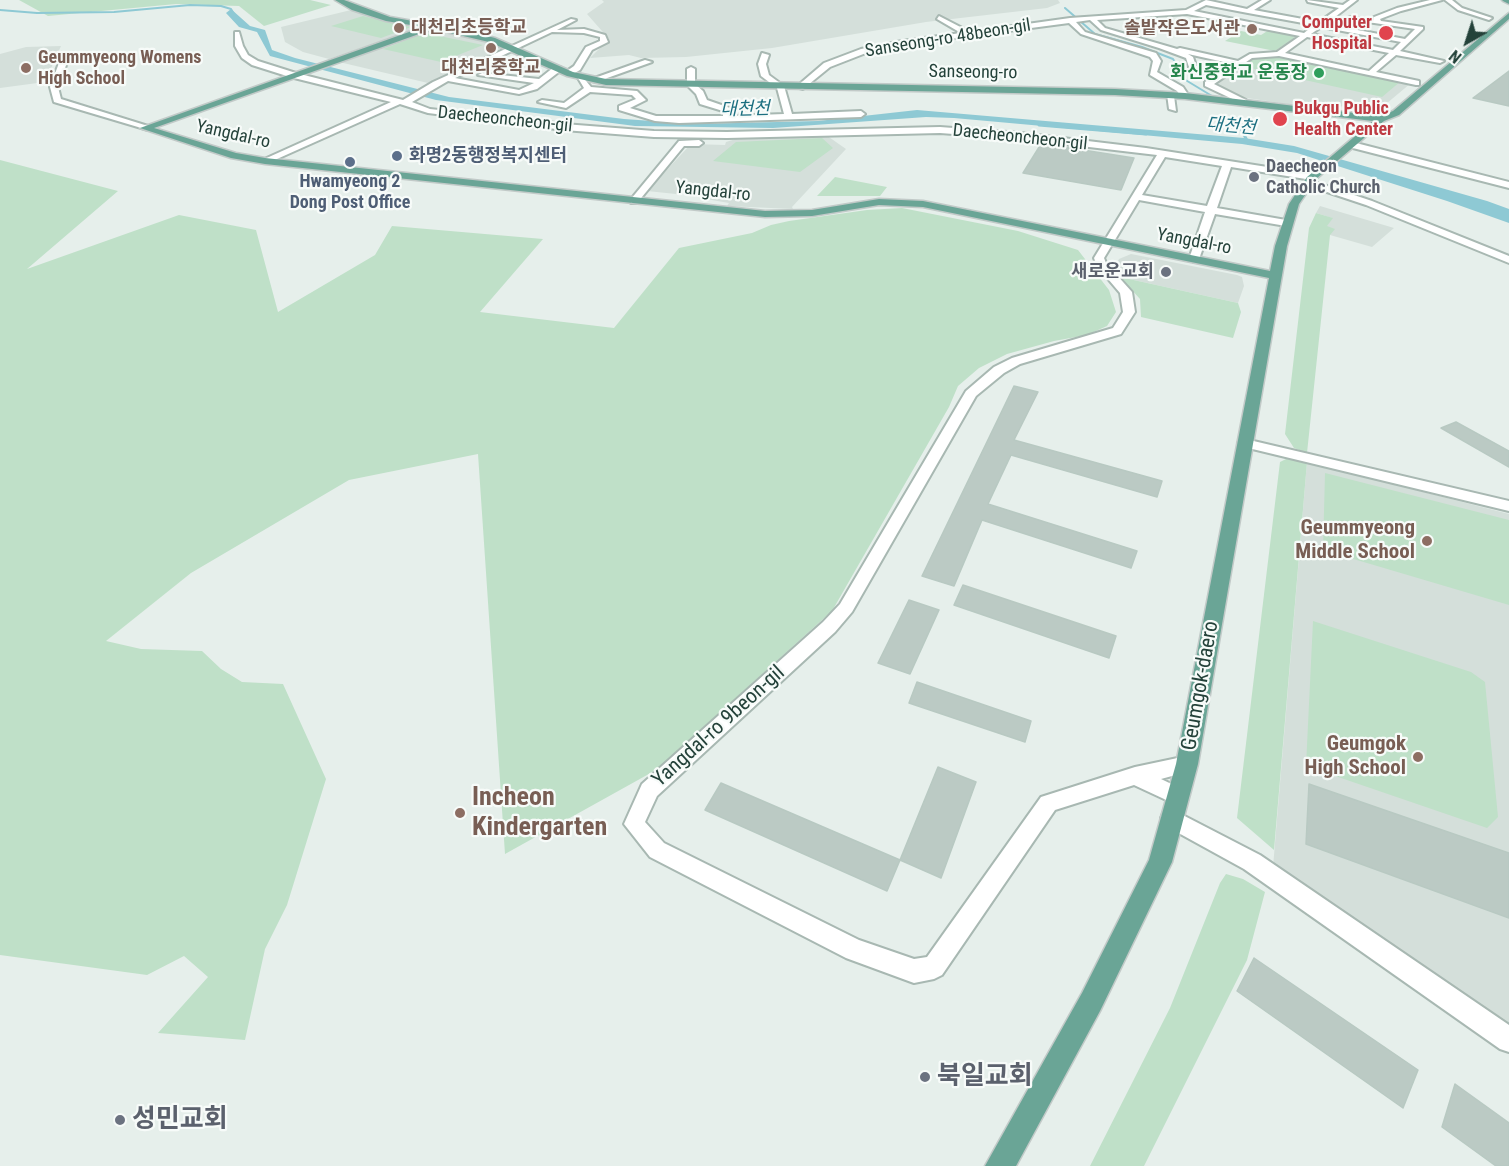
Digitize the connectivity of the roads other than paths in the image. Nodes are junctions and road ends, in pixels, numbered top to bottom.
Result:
1 (338, 0) edge
2 (1267, 0) edge
3 (1354, 0) edge
4 (1439, 0) edge
5 (1448, 0) edge
6 (1310, 1) edge
7 (1208, 2) edge
8 (1301, 7) dead end
9 (1344, 7) junction
10 (1248, 11) junction
11 (1187, 12) junction
12 (1293, 12) dead end
13 (1497, 12) dead end
14 (1509, 15) edge
15 (1333, 16) junction
16 (939, 18) dead end
17 (1092, 18) junction
18 (1285, 18) junction
19 (1489, 18) junction
20 (573, 20) dead end
21 (1070, 20) junction
22 (1380, 22) junction
23 (1320, 25) junction
24 (1480, 26) dead end
25 (431, 27) junction
26 (237, 33) dead end
27 (544, 34) junction
28 (968, 34) junction
29 (1305, 36) junction
30 (1407, 41) junction
31 (1345, 43) junction
32 (1162, 46) junction
33 (512, 49) junction
34 (1337, 50) dead end
35 (1394, 53) junction
36 (1279, 54) junction
37 (765, 55) dead end
38 (1329, 56) dead end
39 (65, 57) dead end
40 (1443, 59) joint
41 (648, 62) dead end
42 (328, 63) joint
43 (1239, 63) junction
44 (1321, 63) junction
45 (557, 69) junction
46 (691, 69) dead end
47 (1432, 69) dead end
48 (466, 71) junction
49 (518, 72) dead end
50 (1371, 73) junction
51 (296, 74) junction
52 (568, 74) junction
53 (1222, 74) junction
54 (1424, 76) dead end
55 (509, 78) junction
56 (448, 79) junction
57 (541, 82) junction
58 (1416, 83) junction
59 (591, 84) junction
60 (648, 84) junction
61 (691, 85) junction
62 (778, 86) junction
63 (800, 87) junction
64 (1407, 90) dead end
65 (634, 93) junction
66 (1170, 96) junction
67 (1185, 96) junction
68 (404, 101) junction
69 (542, 102) dead end
70 (1242, 102) junction
71 (786, 105) junction
72 (1389, 106) dead end
73 (1366, 107) dead end
74 (1173, 109) dead end
75 (1318, 110) junction
76 (789, 116) junction
77 (727, 118) junction
78 (1381, 119) junction
79 (145, 128) junction
80 (1354, 131) junction
81 (684, 139) junction
82 (1352, 146) junction
83 (1162, 154) junction
84 (265, 160) junction
85 (1227, 164) junction
86 (1311, 179) junction
87 (1509, 185) edge
88 (1136, 197) junction
89 (634, 201) junction
90 (1211, 210) junction
91 (1286, 223) junction
92 (1108, 242) junction
93 (1194, 260) junction
94 (1509, 260) edge
95 (1276, 276) junction
96 (1245, 443) junction
97 (1509, 506) edge
98 (1186, 764) junction
99 (1135, 776) junction
100 (1177, 796) junction
101 (1171, 818) junction
102 (1509, 1040) edge
103 (1000, 1166) edge

1 - 25 main road, Sanseong-ro
2 - 10 street
3 - 9 street
4 - 22 street
5 - 19 street
6 - 8 street
6 - 9 street
7 - 10 street
7 - 11 street
9 - 15 street
10 - 18 street
11 - 17 street, Sanseong-ro 48beon-gil
11 - 29 street
12 - 18 street
13 - 19 main road
14 - 78 main road
15 - 22 street
15 - 23 street
16 - 28 street
17 - 21 street, Sanseong-ro 48beon-gil
17 - 32 street
18 - 23 street
19 - 24 main road
20 - 27 street
21 - 28 street, Sanseong-ro 48beon-gil
21 - 67 street
22 - 30 street
23 - 29 street
23 - 30 street
25 - 33 main road, Sanseong-ro
25 - 42 main road, Sanseong-ro
26 - 51 street, Daecheoncheon-gil
27 - 33 street
27 - 52 street
28 - 63 street, Sanseong-ro 48beon-gil
29 - 31 street
29 - 36 street
30 - 35 street
31 - 34 street
31 - 35 street
32 - 43 street
32 - 53 street
33 - 45 main road, Sanseong-ro
33 - 48 street
35 - 40 street
35 - 50 street
36 - 43 street
36 - 44 street
37 - 62 street
38 - 44 street
39 - 79 street, Yangdal-ro
40 - 47 main road
41 - 59 street
42 - 51 main road, Yangdal-ro
43 - 53 street
44 - 50 street
45 - 52 main road, Sanseong-ro
45 - 57 street
46 - 61 street
48 - 55 street
48 - 56 street
49 - 55 street
50 - 58 street
51 - 68 street, Daecheoncheon-gil
51 - 79 main road, Yangdal-ro
52 - 59 main road, Sanseong-ro
53 - 70 street
54 - 58 main road
55 - 57 street
56 - 57 street
56 - 68 street
58 - 64 main road
59 - 60 main road, Sanseong-ro
59 - 65 street
59 - 69 street
60 - 61 main road, Sanseong-ro
60 - 65 street
61 - 62 main road, Sanseong-ro
61 - 77 street
62 - 63 main road, Sanseong-ro
62 - 71 street
63 - 66 main road, Sanseong-ro
65 - 77 street
66 - 67 main road, Sanseong-ro
66 - 74 street
67 - 70 main road, Sanseong-ro
68 - 81 street, Daecheoncheon-gil
68 - 84 street
70 - 75 main road, Sanseong-ro
71 - 76 street
71 - 76 street
72 - 78 main road
73 - 75 main road
75 - 78 main road, Sanseong-ro
75 - 80 main road
76 - 77 street
78 - 80 main road
79 - 84 main road, Yangdal-ro
80 - 82 main road
81 - 83 street, Daecheoncheon-gil
81 - 89 street
82 - 86 main road, Geumgok-daero
82 - 87 street
83 - 85 street, Daecheoncheon-gil
83 - 88 street
84 - 89 main road, Yangdal-ro
85 - 86 street, Daecheoncheon-gil
85 - 90 street
86 - 91 main road, Geumgok-daero
86 - 94 street, Daecheoncheon-gil
88 - 90 street
88 - 92 street
89 - 92 main road, Yangdal-ro
90 - 91 street
90 - 93 street
91 - 95 main road, Geumgok-daero
92 - 93 main road, Yangdal-ro
92 - 99 street, Yangdal-ro 9beon-gil
93 - 95 main road, Yangdal-ro
95 - 96 main road, Geumgok-daero
96 - 97 street
96 - 98 main road, Geumgok-daero
98 - 99 street, Yangdal-ro 9beon-gil
98 - 100 main road, Geumgok-daero
99 - 100 street
100 - 101 main road, Geumgok-daero
101 - 102 street
101 - 103 main road, Geumgok-daero

